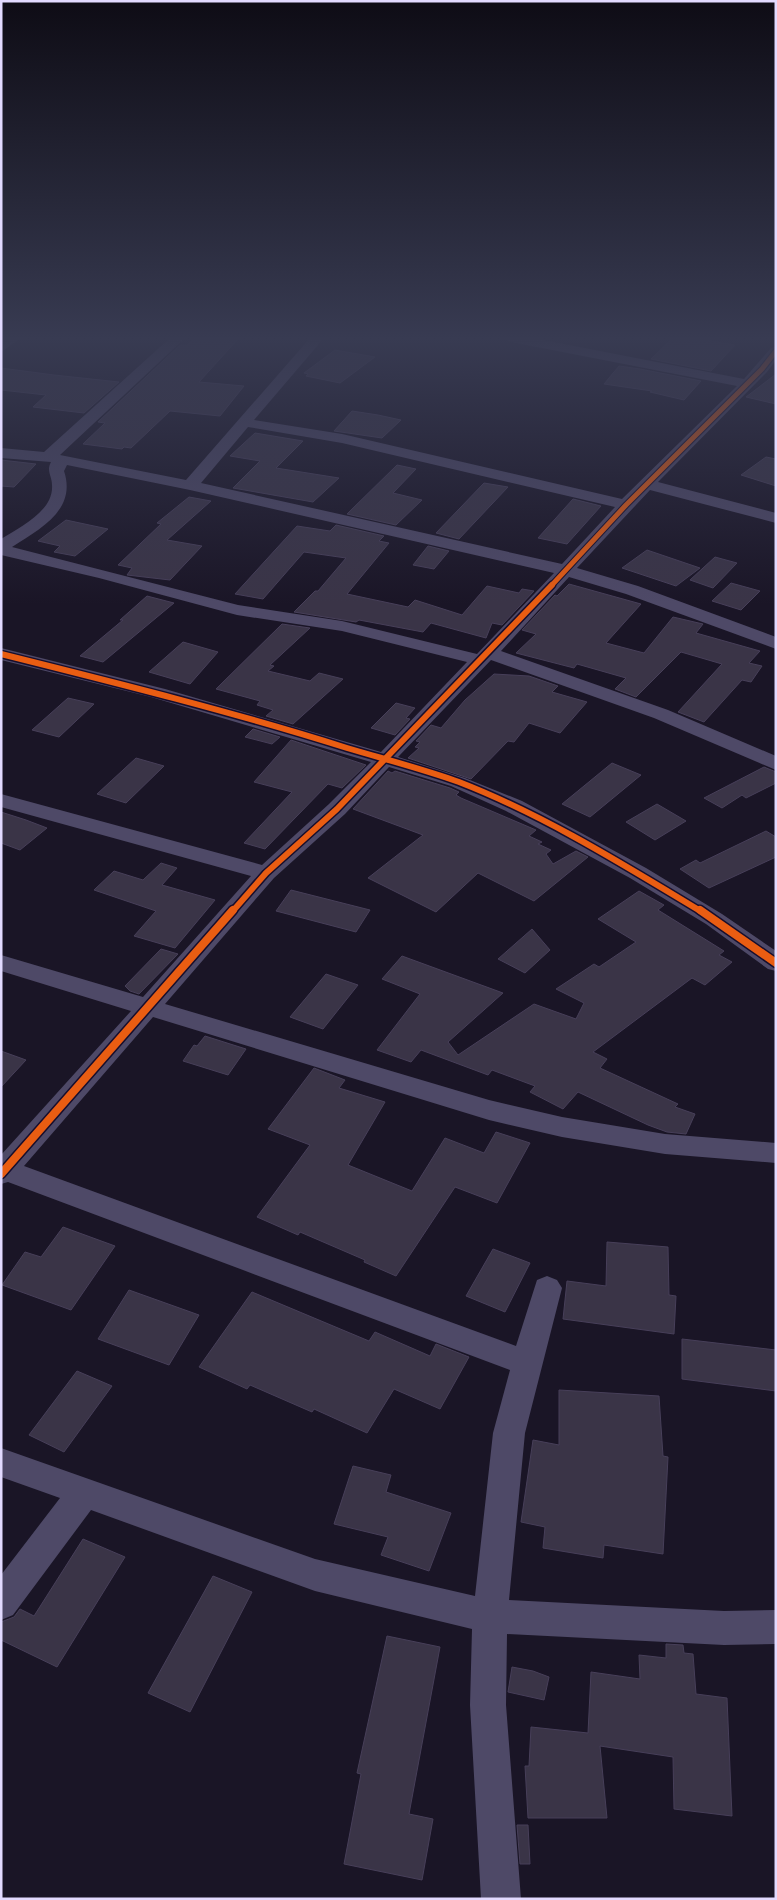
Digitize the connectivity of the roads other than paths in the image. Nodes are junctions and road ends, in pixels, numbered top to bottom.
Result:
1 (89, 427) edge
2 (238, 427) edge
3 (269, 427) edge
4 (704, 427) edge
5 (1, 452) edge
6 (56, 459) junction
7 (648, 484) junction
8 (190, 485) junction
9 (626, 505) junction
10 (776, 518) edge
11 (1, 549) edge
12 (565, 570) junction
13 (774, 638) edge
14 (1, 654) edge
15 (484, 657) junction
16 (386, 758) junction
17 (776, 764) edge
18 (1, 800) edge
19 (266, 873) junction
20 (766, 944) edge
21 (1, 963) edge
22 (776, 963) edge
23 (148, 1009) junction
24 (776, 1153) edge
25 (2, 1171) edge
26 (547, 1288) dead end
27 (526, 1363) junction
28 (1, 1462) edge
29 (85, 1492) junction
30 (1, 1603) edge
31 (490, 1616) junction
32 (776, 1627) edge
33 (500, 1899) edge

1 - 6 street
2 - 8 street
3 - 9 street
4 - 7 street
5 - 6 street
6 - 8 street
6 - 11 street
7 - 9 street
7 - 10 street
8 - 12 street
9 - 12 street
11 - 15 street
12 - 13 street
12 - 15 street
14 - 16 street
15 - 16 street
15 - 17 street
16 - 19 street
16 - 20 street
18 - 19 street
19 - 23 street
20 - 22 street
21 - 23 street
23 - 24 street
23 - 25 street
25 - 27 street
26 - 27 street
27 - 31 street
28 - 29 street
29 - 30 street
29 - 31 street
31 - 32 street
31 - 33 street

